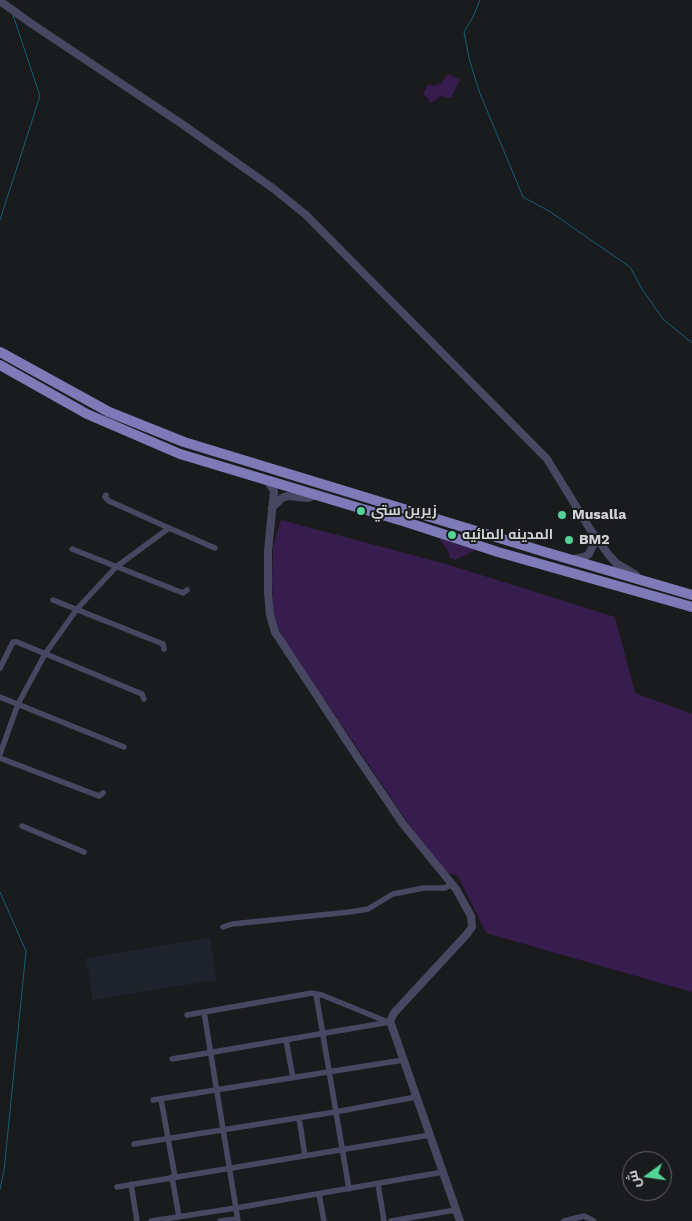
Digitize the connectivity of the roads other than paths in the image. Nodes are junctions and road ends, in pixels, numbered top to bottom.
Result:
1 (0, 1) edge
2 (0, 352) edge
3 (0, 365) edge
4 (266, 480) junction
5 (106, 495) dead end
6 (316, 496) junction
7 (272, 508) junction
8 (169, 528) junction
9 (590, 529) junction
10 (471, 530) junction
11 (471, 544) junction
12 (215, 548) dead end
13 (72, 549) dead end
14 (568, 559) junction
15 (116, 567) junction
16 (644, 580) junction
17 (187, 590) dead end
18 (692, 595) edge
19 (53, 600) dead end
20 (692, 607) edge
21 (77, 609) junction
22 (164, 649) dead end
23 (45, 654) junction
24 (0, 668) edge
25 (0, 697) edge
26 (144, 699) dead end
27 (18, 704) junction
28 (124, 747) dead end
29 (0, 754) edge
30 (0, 758) edge
31 (103, 793) dead end
32 (22, 826) dead end
33 (84, 852) dead end
34 (452, 884) junction
35 (223, 927) dead end
36 (316, 994) junction
37 (204, 1012) junction
38 (187, 1015) dead end
39 (390, 1022) junction
40 (323, 1033) junction
41 (286, 1040) junction
42 (210, 1052) junction
43 (172, 1059) dead end
44 (403, 1060) junction
45 (329, 1072) junction
46 (293, 1078) junction
47 (216, 1090) junction
48 (416, 1097) junction
49 (161, 1099) junction
50 (153, 1100) dead end
51 (335, 1112) junction
52 (299, 1118) junction
53 (223, 1129) junction
54 (430, 1135) junction
55 (168, 1138) junction
56 (134, 1144) dead end
57 (342, 1150) junction
58 (305, 1156) junction
59 (229, 1168) junction
60 (443, 1172) junction
61 (173, 1177) junction
62 (131, 1184) junction
63 (378, 1184) junction
64 (117, 1187) dead end
65 (349, 1189) junction
66 (319, 1194) junction
67 (236, 1208) junction
68 (456, 1210) junction
69 (179, 1217) junction
70 (238, 1220) edge
71 (137, 1221) edge
72 (151, 1221) edge
73 (220, 1221) edge
74 (324, 1221) edge
75 (384, 1221) edge
76 (391, 1221) edge
77 (460, 1221) edge
78 (564, 1221) edge
79 (594, 1221) edge

1 - 9 street
2 - 10 highway
3 - 4 highway
4 - 6 highway
4 - 7 street
5 - 8 street
6 - 7 street
6 - 11 highway
7 - 34 street
8 - 12 street
8 - 15 street
9 - 14 street
9 - 16 street
10 - 11 highway
10 - 14 highway
11 - 20 highway
13 - 15 street
14 - 16 highway
15 - 17 street
15 - 21 street
16 - 18 highway
19 - 21 street
21 - 22 street
21 - 23 street
23 - 24 street
23 - 26 street
23 - 27 street
25 - 27 street
27 - 28 street
27 - 29 street
30 - 31 street
32 - 33 street
34 - 35 street
34 - 39 street
36 - 37 street
36 - 39 street
36 - 40 street
37 - 38 street
37 - 42 street
39 - 40 street
39 - 44 street
40 - 41 street
40 - 45 street
41 - 42 street
41 - 46 street
42 - 43 street
42 - 47 street
44 - 45 street
44 - 48 street
45 - 46 street
45 - 51 street
46 - 47 street
47 - 49 street
47 - 53 street
48 - 51 street
48 - 54 street
49 - 50 street
49 - 55 street
51 - 52 street
51 - 57 street
52 - 53 street
52 - 58 street
53 - 55 street
53 - 59 street
54 - 57 street
54 - 60 street
55 - 56 street
55 - 61 street
57 - 58 street
57 - 65 street
58 - 59 street
59 - 61 street
59 - 67 street
60 - 63 street
60 - 68 street
61 - 62 street
61 - 69 street
62 - 64 street
62 - 71 street
63 - 65 street
63 - 75 street
65 - 66 street
66 - 67 street
66 - 74 street
67 - 69 street
67 - 70 street
68 - 76 street
68 - 77 street
69 - 72 street
70 - 73 street
78 - 79 street

